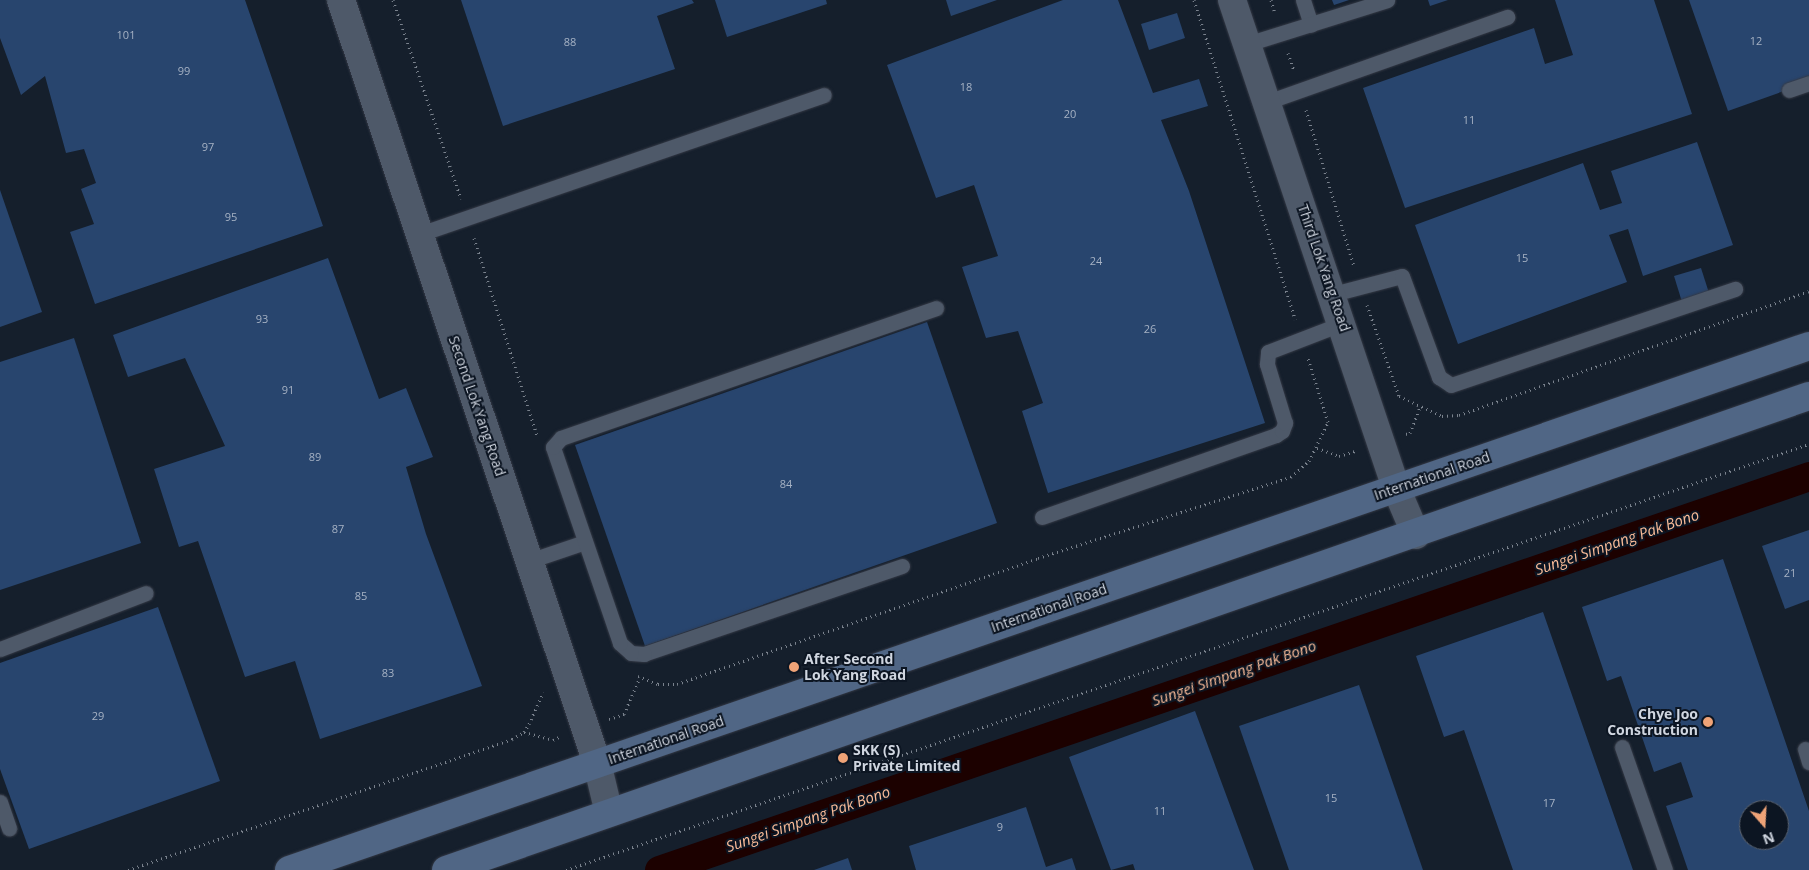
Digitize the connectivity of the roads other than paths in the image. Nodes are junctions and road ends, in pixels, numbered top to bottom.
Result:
1 (341, 0) edge
2 (1232, 0) edge
3 (1303, 0) edge
4 (1387, 0) edge
5 (1507, 17) dead end
6 (1311, 25) junction
7 (1247, 44) junction
8 (1809, 83) edge
9 (1789, 90) dead end
10 (824, 95) dead end
11 (1267, 102) junction
12 (420, 234) junction
13 (1735, 289) dead end
14 (1333, 294) junction
15 (936, 308) dead end
16 (1343, 323) junction
17 (1809, 346) edge
18 (1809, 396) edge
19 (1396, 488) junction
20 (1042, 517) dead end
21 (1416, 536) junction
22 (585, 542) junction
23 (529, 560) junction
24 (902, 566) dead end
25 (146, 593) dead end
26 (0, 649) edge
27 (1622, 747) dead end
28 (597, 763) junction
29 (0, 802) edge
30 (609, 813) junction
31 (8, 828) dead end
32 (289, 870) edge
33 (446, 870) edge
34 (1665, 870) edge

1 - 12 street, Second Lok Yang Road
2 - 7 street, Third Lok Yang Road
3 - 6 lane
4 - 6 lane
5 - 11 lane
6 - 7 lane
7 - 11 street, Third Lok Yang Road
8 - 9 lane
10 - 12 lane
11 - 14 street, Third Lok Yang Road
12 - 23 street, Second Lok Yang Road
13 - 14 lane
14 - 16 street, Third Lok Yang Road
15 - 22 lane
16 - 19 street, Third Lok Yang Road
16 - 20 lane
17 - 19 main road, International Road
18 - 21 main road
19 - 21 street, Third Lok Yang Road
19 - 28 main road, International Road
21 - 30 main road
22 - 23 lane
22 - 24 lane
23 - 28 street, Second Lok Yang Road
25 - 26 lane
27 - 34 lane
28 - 30 street, Second Lok Yang Road
28 - 32 main road, International Road
29 - 31 lane
30 - 33 main road

